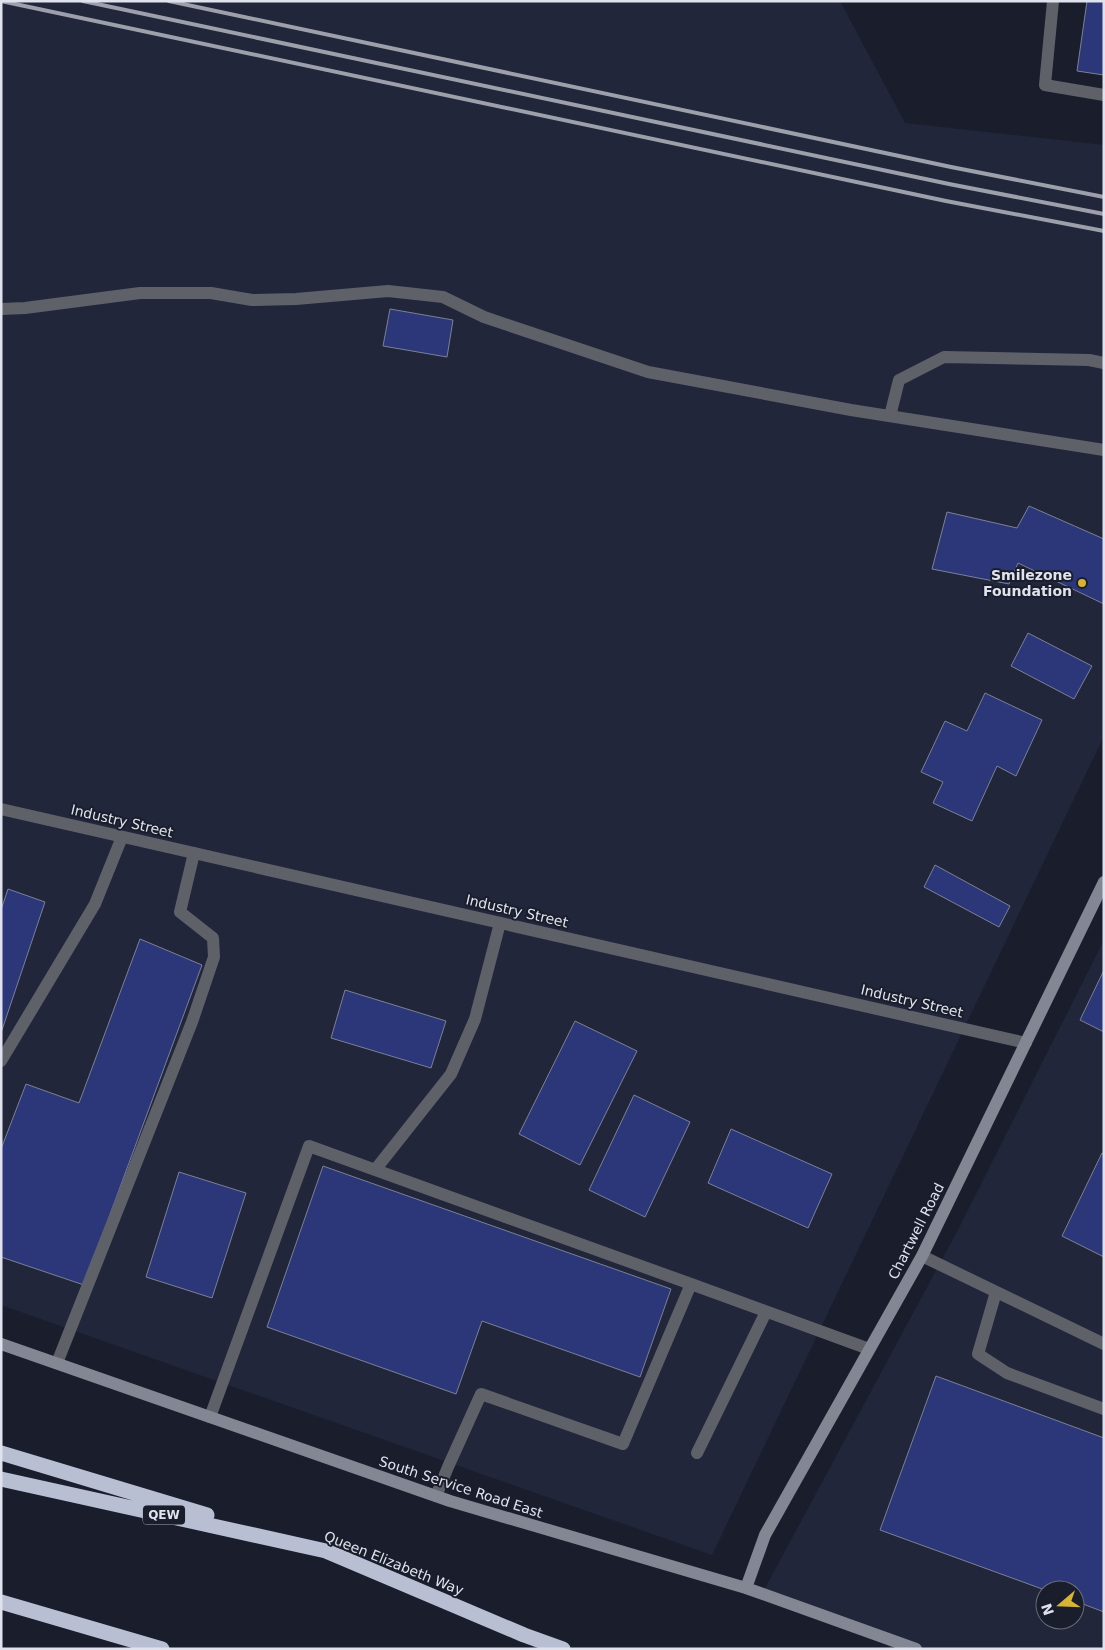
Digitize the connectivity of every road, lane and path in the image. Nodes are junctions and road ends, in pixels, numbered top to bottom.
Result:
1 (1053, 1) edge
2 (1104, 94) edge
3 (1, 309) edge
4 (1104, 362) edge
5 (890, 416) junction
6 (1104, 450) edge
7 (1, 809) edge
8 (122, 837) junction
9 (194, 853) junction
10 (1104, 882) edge
11 (500, 923) junction
12 (1026, 1043) junction
13 (1, 1061) edge
14 (374, 1170) junction
15 (922, 1256) junction
16 (691, 1284) junction
17 (996, 1292) junction
18 (766, 1312) junction
19 (1, 1344) edge
20 (1104, 1344) edge
21 (869, 1349) junction
22 (57, 1363) junction
23 (1104, 1409) edge
24 (210, 1417) junction
25 (1, 1453) edge
26 (697, 1453) dead end
27 (1, 1479) edge
28 (436, 1496) junction
29 (326, 1551) junction
30 (746, 1588) junction
31 (1, 1602) edge
32 (162, 1649) edge
33 (563, 1649) edge
34 (916, 1649) edge

1 - 2 street
3 - 5 street
4 - 5 street
5 - 6 street
7 - 8 street, Industry Street
8 - 9 street, Industry Street
8 - 13 street
9 - 11 street, Industry Street
9 - 22 street
10 - 12 street, Chartwell Road
11 - 12 street, Industry Street
11 - 14 street
12 - 15 street, Chartwell Road
14 - 16 street
14 - 24 street
15 - 17 street
15 - 21 street, Chartwell Road
16 - 18 street
16 - 28 street
17 - 20 street
17 - 23 street
18 - 21 street
18 - 26 street
19 - 22 street, South Service Road East
21 - 30 street, Chartwell Road
22 - 24 street, South Service Road East
24 - 28 street, South Service Road East
25 - 29 highway
27 - 29 highway, Queen Elizabeth Way / QEW
28 - 30 street, South Service Road East
29 - 33 highway, Queen Elizabeth Way / QEW
30 - 34 street, South Service Road East
31 - 32 highway

